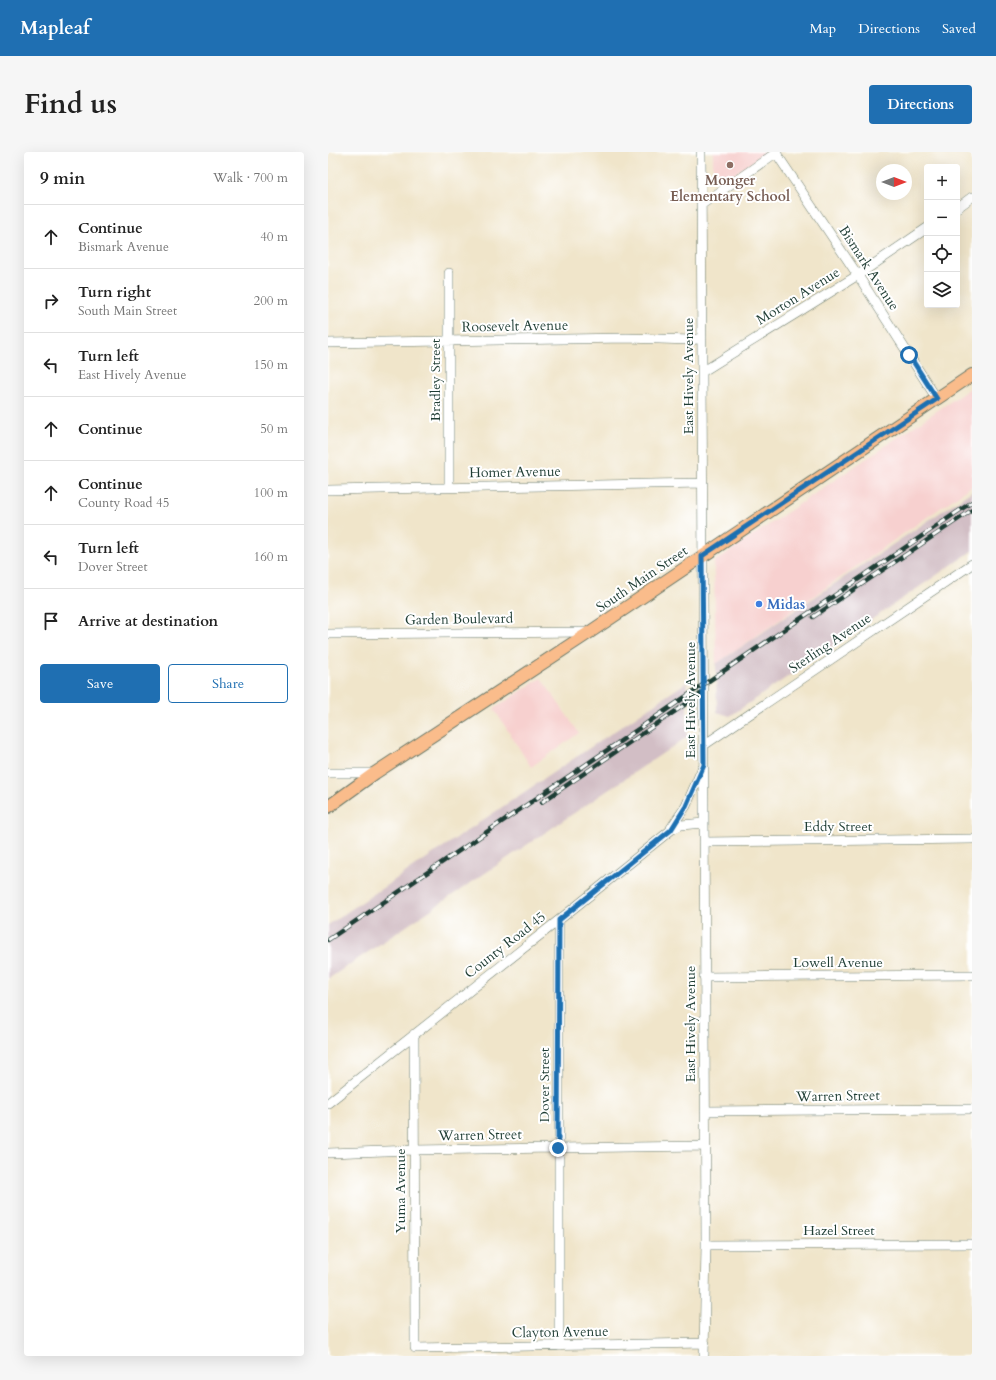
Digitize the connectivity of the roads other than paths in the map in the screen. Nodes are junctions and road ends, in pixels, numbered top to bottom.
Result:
1 (701, 152) edge
2 (777, 152) edge
3 (972, 197) edge
4 (702, 204) junction
5 (960, 206) edge
6 (924, 230) edge
7 (449, 273) dead end
8 (858, 275) junction
9 (702, 338) junction
10 (449, 341) junction
11 (328, 343) edge
12 (702, 372) junction
13 (972, 375) edge
14 (937, 399) junction
15 (703, 483) junction
16 (449, 487) junction
17 (328, 490) edge
18 (702, 556) junction
19 (972, 564) edge
20 (590, 632) junction
21 (328, 634) edge
22 (704, 745) junction
23 (704, 765) junction
24 (375, 773) junction
25 (328, 774) edge
26 (328, 807) edge
27 (704, 823) junction
28 (671, 830) junction
29 (972, 839) edge
30 (704, 842) junction
31 (559, 920) junction
32 (972, 975) edge
33 (704, 977) junction
34 (414, 1034) junction
35 (328, 1102) edge
36 (972, 1109) edge
37 (705, 1111) junction
38 (705, 1146) junction
39 (558, 1148) junction
40 (414, 1150) junction
41 (328, 1153) edge
42 (706, 1244) junction
43 (972, 1244) edge
44 (704, 1343) junction
45 (559, 1346) junction
46 (415, 1348) joint
47 (704, 1356) edge

1 - 4 street, East Hively Avenue
2 - 4 street
2 - 8 street, Bismark Avenue
3 - 5 street
4 - 9 street, East Hively Avenue
6 - 8 street, Morton Avenue
7 - 10 street, Bradley Street
8 - 12 street, Morton Avenue
8 - 14 street, Bismark Avenue
9 - 10 street, Roosevelt Avenue
9 - 12 street, East Hively Avenue
10 - 11 street, Roosevelt Avenue
10 - 16 street, Bradley Street
12 - 15 street, East Hively Avenue
13 - 14 main road, South Main Street
14 - 18 main road, South Main Street
15 - 16 street, Homer Avenue
15 - 18 street, East Hively Avenue
16 - 17 street, Homer Avenue
18 - 20 main road, South Main Street
18 - 22 street, East Hively Avenue
19 - 22 street, Sterling Avenue
20 - 21 street, Garden Boulevard
20 - 24 main road, South Main Street
22 - 23 street, East Hively Avenue
23 - 27 street, East Hively Avenue
23 - 28 street
24 - 25 street
24 - 26 main road, South Main Street
27 - 28 street, County Road 45
27 - 30 street, East Hively Avenue
28 - 31 street, County Road 45
29 - 30 street, Eddy Street
30 - 33 street, East Hively Avenue
31 - 34 street, County Road 45
31 - 39 street, Dover Street
32 - 33 street, Lowell Avenue
33 - 37 street, East Hively Avenue
34 - 35 street, County Road 45
34 - 40 street, Yuma Avenue
36 - 37 street, Warren Street
37 - 38 street, East Hively Avenue
38 - 39 street, Warren Street
38 - 42 street, East Hively Avenue
39 - 40 street, Warren Street
39 - 45 street, Dover Street
40 - 41 street, Warren Street
40 - 46 street, Yuma Avenue
42 - 43 street, Hazel Street
42 - 44 street, East Hively Avenue
44 - 45 street, Clayton Avenue
44 - 47 street, East Hively Avenue
45 - 46 street, Clayton Avenue

